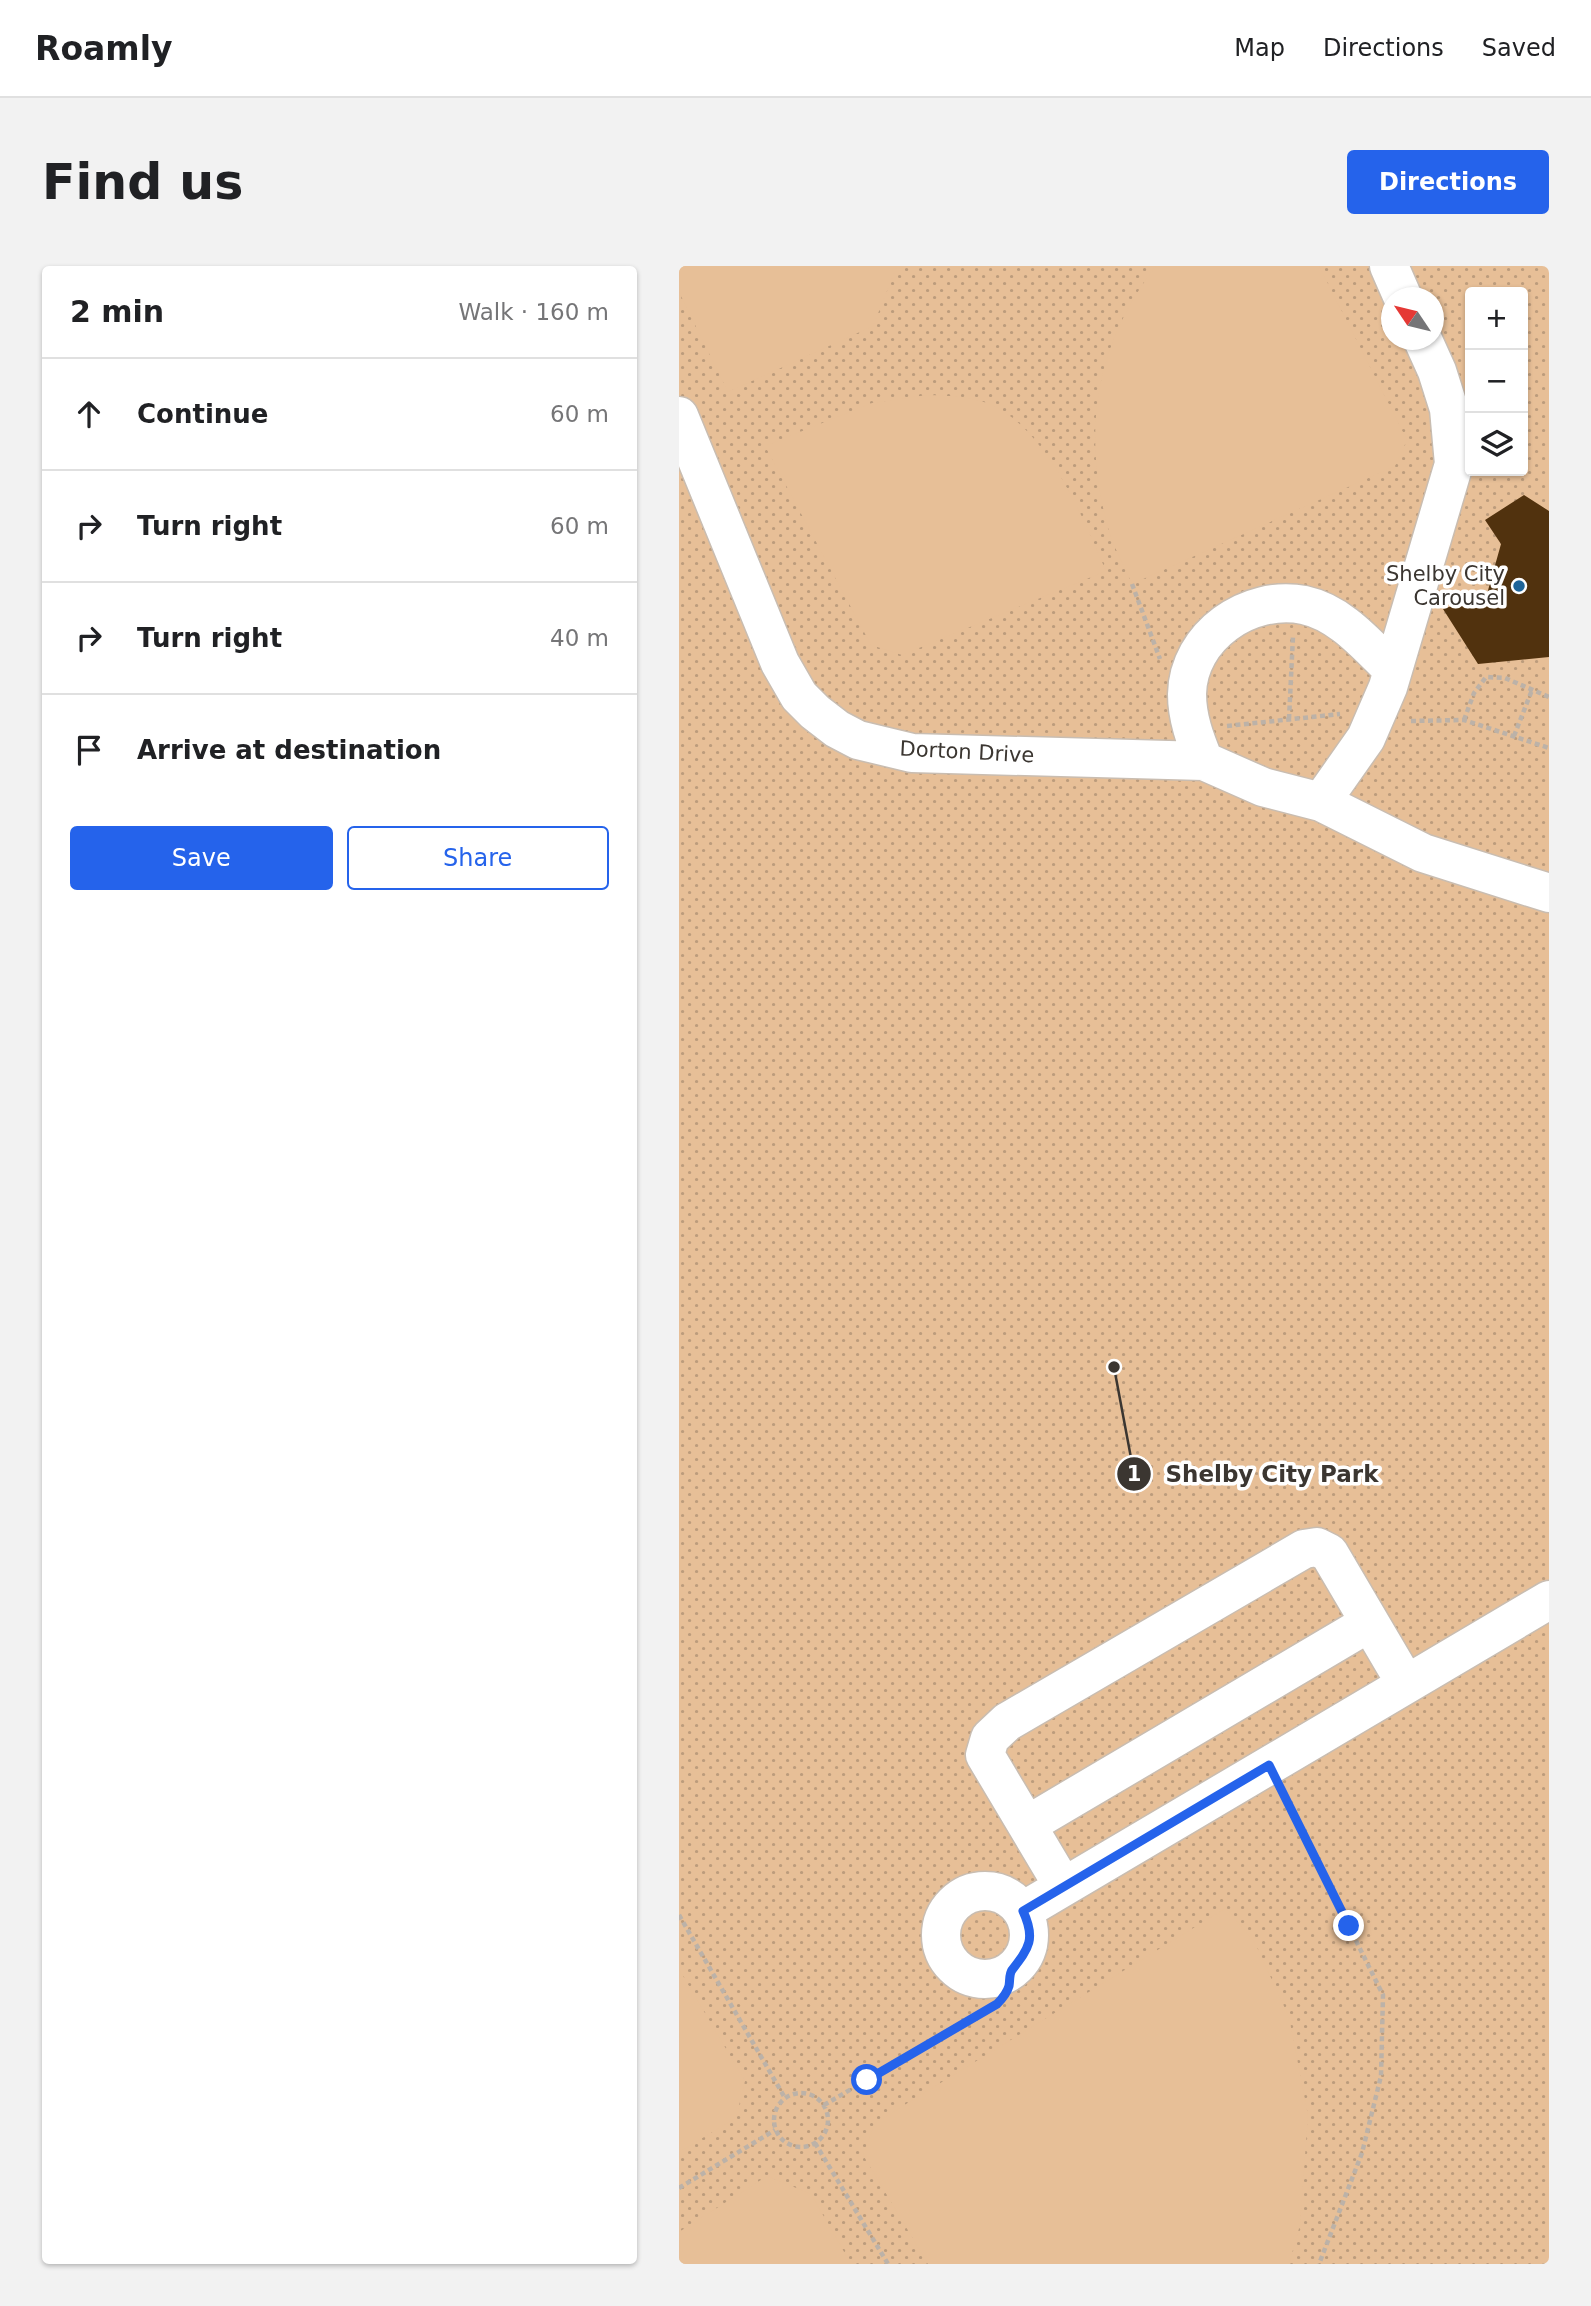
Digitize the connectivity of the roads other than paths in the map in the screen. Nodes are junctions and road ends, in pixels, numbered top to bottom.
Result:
1 (1389, 266) edge
2 (1398, 287) edge
3 (1428, 350) edge
4 (679, 416) edge
5 (1393, 670) junction
6 (1204, 761) junction
7 (1321, 802) junction
8 (1549, 892) edge
9 (1549, 1600) edge
10 (1370, 1623) junction
11 (1406, 1685) junction
12 (1027, 1825) junction
13 (1063, 1886) junction
14 (1023, 1911) junction

1 - 2 street
3 - 5 street
4 - 6 street, Dorton Drive
5 - 6 street
5 - 7 street
6 - 7 street, Dorton Drive
7 - 8 street, Dorton Drive
9 - 11 street
10 - 11 street
10 - 12 street
10 - 12 street
11 - 13 street
12 - 13 street
13 - 14 street
14 - 14 street

